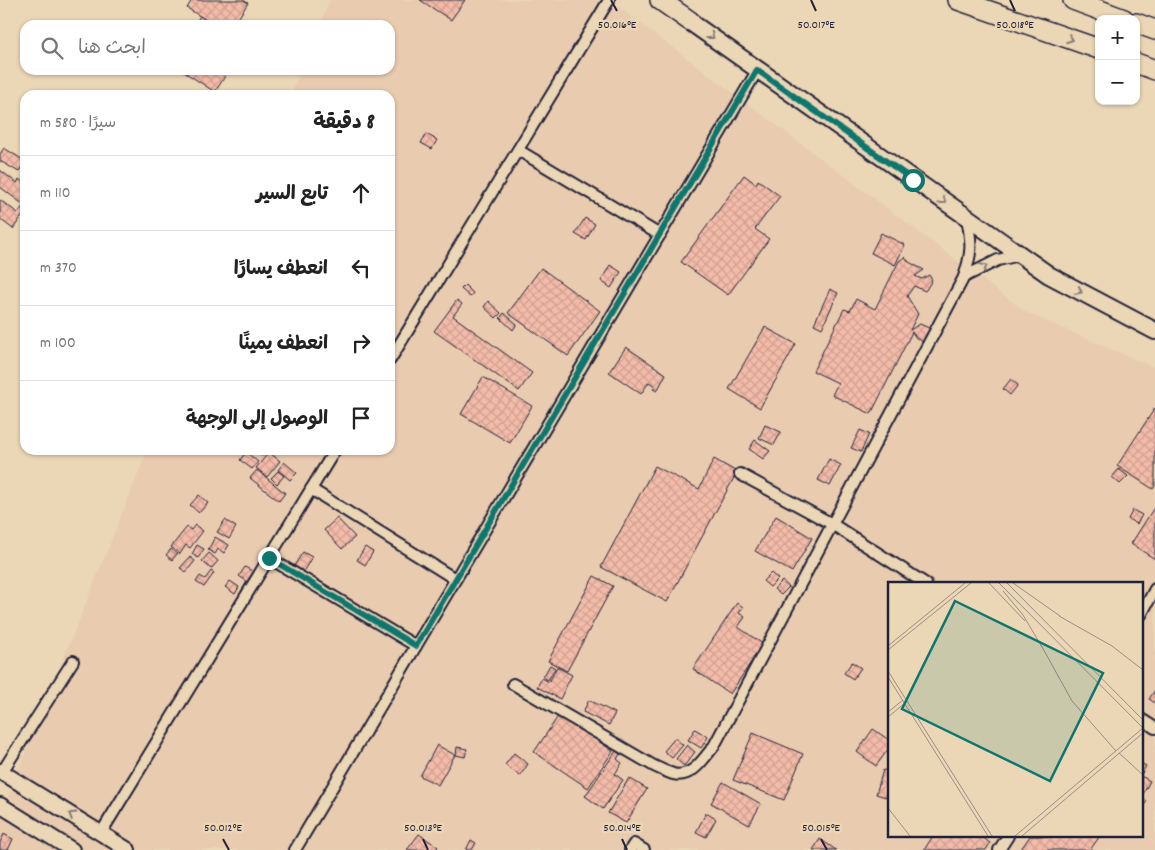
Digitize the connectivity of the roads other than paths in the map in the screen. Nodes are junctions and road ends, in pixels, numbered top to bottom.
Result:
1 (609, 0) edge
2 (655, 0) edge
3 (660, 0) edge
4 (958, 0) edge
5 (1073, 0) edge
6 (1113, 15) edge
7 (690, 21) junction
8 (1140, 24) edge
9 (1155, 30) edge
10 (1095, 48) edge
11 (1140, 64) edge
12 (757, 70) junction
13 (1155, 70) edge
14 (518, 150) junction
15 (967, 218) junction
16 (660, 235) junction
17 (1020, 255) junction
18 (964, 278) junction
19 (1155, 331) edge
20 (395, 352) edge
21 (332, 455) edge
22 (740, 474) dead end
23 (311, 489) junction
24 (832, 524) junction
25 (269, 558) junction
26 (456, 579) junction
27 (923, 582) edge
28 (1155, 589) edge
29 (1142, 613) edge
30 (416, 646) junction
31 (73, 661) dead end
32 (513, 684) dead end
33 (1142, 720) edge
34 (1155, 728) edge
35 (1, 772) edge
36 (0, 805) edge
37 (101, 833) junction
38 (1007, 838) edge
39 (72, 850) edge
40 (128, 850) edge
41 (295, 850) edge
42 (630, 850) edge
43 (644, 850) edge
44 (999, 850) edge

1 - 14 street
2 - 7 main road
3 - 7 highway
4 -> 10 highway
5 - 6 highway
7 -> 12 main road
8 - 9 highway
11 - 13 highway
12 -> 15 main road
12 - 16 street
14 - 16 street
14 - 20 street
15 - 17 main road
15 - 18 street
16 - 26 street
18 -> 17 street
17 -> 19 main road
18 - 24 street
21 - 23 street
22 - 24 street
23 - 25 street
23 - 26 street
24 - 27 street
24 - 32 street
25 - 30 street
25 - 37 street
26 - 30 street
28 - 29 street
30 - 41 street
31 - 35 street
33 - 34 street
37 -> 35 street
36 - 39 street
37 - 40 street
38 - 44 street
42 - 43 street

